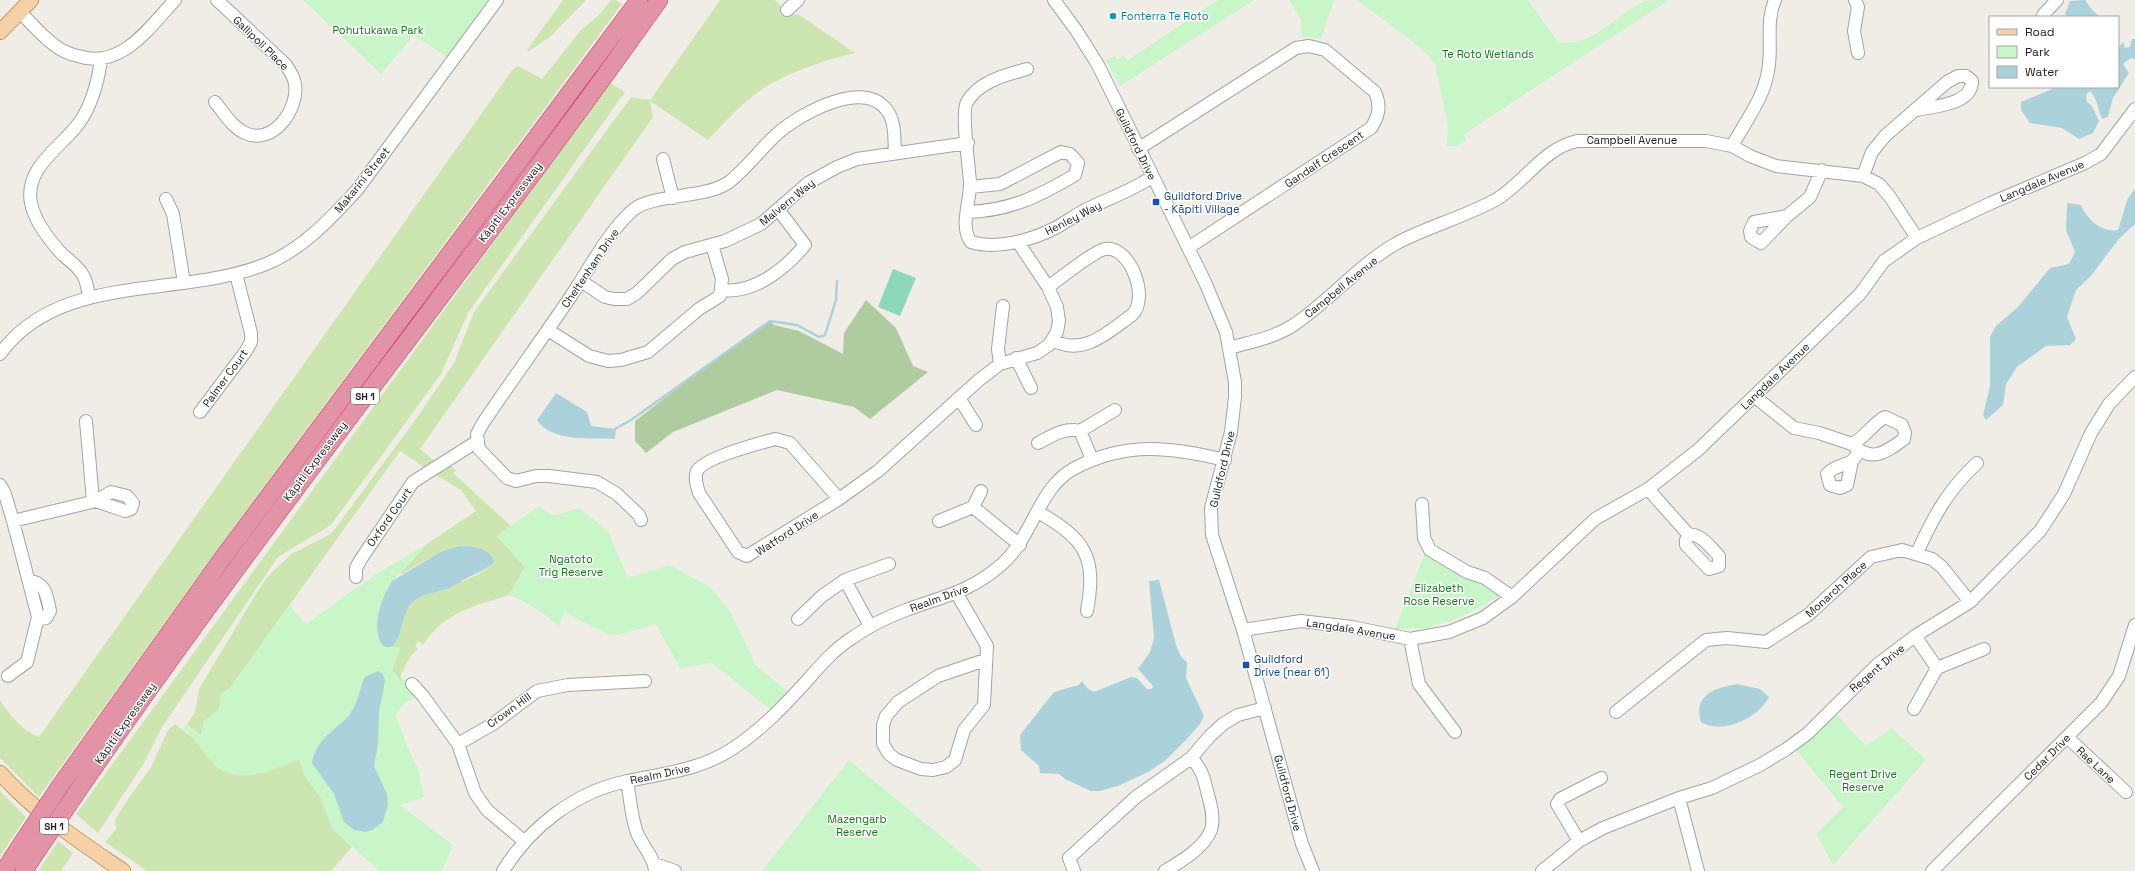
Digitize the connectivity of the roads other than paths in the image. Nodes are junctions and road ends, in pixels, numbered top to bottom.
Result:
1 (31, 0) edge
2 (175, 0) edge
3 (217, 0) edge
4 (497, 0) edge
5 (638, 0) edge
6 (659, 0) edge
7 (798, 0) edge
8 (1054, 0) edge
9 (1775, 0) edge
10 (1854, 0) edge
11 (2057, 0) edge
12 (787, 10) dead end
13 (20, 12) junction
14 (2044, 15) dead end
15 (0, 32) edge
16 (1858, 53) dead end
17 (101, 60) junction
18 (1027, 69) dead end
19 (215, 102) dead end
20 (2135, 109) edge
21 (1916, 110) dead end
22 (968, 143) junction
23 (1732, 146) junction
24 (1138, 149) junction
25 (895, 153) junction
26 (663, 159) dead end
27 (1822, 170) junction
28 (1863, 176) junction
29 (1152, 177) junction
30 (970, 187) junction
31 (673, 198) junction
32 (166, 199) dead end
33 (778, 209) junction
34 (967, 212) junction
35 (1787, 216) dead end
36 (1917, 238) junction
37 (1018, 242) junction
38 (712, 245) junction
39 (1188, 248) junction
40 (236, 274) junction
41 (580, 281) junction
42 (184, 284) junction
43 (1048, 288) junction
44 (722, 290) junction
45 (89, 297) junction
46 (1004, 306) dead end
47 (548, 330) junction
48 (1053, 340) junction
49 (1229, 348) junction
50 (1, 351) edge
51 (1016, 358) junction
52 (1000, 364) junction
53 (2135, 377) edge
54 (1031, 388) dead end
55 (1754, 396) junction
56 (959, 398) junction
57 (1115, 410) dead end
58 (200, 412) dead end
59 (86, 421) dead end
60 (976, 425) dead end
61 (1080, 431) junction
62 (476, 442) junction
63 (1038, 443) dead end
64 (1854, 453) dead end
65 (1092, 460) junction
66 (1225, 460) junction
67 (1977, 463) dead end
68 (0, 485) edge
69 (1648, 490) junction
70 (981, 491) dead end
71 (839, 499) junction
72 (1422, 504) dead end
73 (973, 507) junction
74 (1038, 512) junction
75 (641, 520) dead end
76 (939, 521) dead end
77 (13, 522) junction
78 (1689, 535) dead end
79 (1020, 544) junction
80 (1917, 553) junction
81 (889, 564) dead end
82 (356, 576) dead end
83 (845, 580) junction
84 (957, 594) junction
85 (1512, 597) junction
86 (1970, 602) junction
87 (1087, 611) dead end
88 (798, 619) dead end
89 (2135, 625) edge
90 (870, 626) junction
91 (1243, 630) junction
92 (1915, 636) junction
93 (1410, 639) junction
94 (1984, 648) dead end
95 (985, 660) junction
96 (1937, 668) junction
97 (8, 676) dead end
98 (645, 681) dead end
99 (412, 684) dead end
100 (1265, 708) junction
101 (1914, 709) dead end
102 (1616, 712) dead end
103 (1454, 732) dead end
104 (2067, 737) junction
105 (458, 744) junction
106 (1191, 758) junction
107 (0, 773) edge
108 (1601, 778) dead end
109 (627, 781) junction
110 (2126, 792) dead end
111 (1678, 798) junction
112 (1579, 840) junction
113 (524, 841) junction
114 (655, 868) edge
115 (1174, 869) edge
116 (4, 871) edge
117 (24, 871) edge
118 (123, 871) edge
119 (503, 871) edge
120 (674, 871) edge
121 (1074, 871) edge
122 (1313, 871) edge
123 (1542, 871) edge
124 (1698, 871) edge
125 (1932, 871) edge

1 - 13 main road
2 - 17 street
3 - 19 street, Gallipoli Place
4 - 40 street, Makarini Street
5 - 116 highway, Kāpiti Expressway / SH 1, bridge
6 - 117 highway, Kāpiti Expressway / SH 1, bridge
7 - 12 street
8 - 24 street, Guildford Drive
9 - 23 street
10 - 16 street
11 - 14 street
13 - 15 main road
13 - 17 street
17 - 45 street
18 - 22 street
20 - 36 street, Langdale Avenue
21 - 28 street
22 - 25 street, Malvern Way
22 - 30 street
23 - 27 street, Campbell Avenue
23 - 49 street, Campbell Avenue
24 - 29 street, Guildford Drive
24 - 39 street, Gandalf Crescent
25 - 31 street, Cheltenham Drive
25 - 33 street, Malvern Way
26 - 31 street
27 - 28 street, Campbell Avenue
27 - 35 street
28 - 36 street, Campbell Avenue
29 - 37 street, Henley Way
29 - 39 street, Guildford Drive
30 - 34 street
30 - 34 street
31 - 41 street, Cheltenham Drive
32 - 42 street
33 - 38 street, Malvern Way
33 - 44 street
34 - 37 street, Henley Way
36 - 55 street, Langdale Avenue
37 - 43 street
38 - 41 street, Malvern Way
38 - 44 street
39 - 49 street, Guildford Drive
40 - 42 street, Makarini Street
40 - 58 street, Palmer Court
41 - 47 street, Cheltenham Drive
42 - 45 street, Makarini Street
43 - 48 street
43 - 48 street
44 - 47 street
45 - 50 street, Makarini Street
46 - 52 street
47 - 62 street, Cheltenham Drive
48 - 51 street, Watford Drive
49 - 66 street, Guildford Drive
51 - 52 street, Watford Drive
51 - 54 street
52 - 56 street, Watford Drive
53 - 86 street, Regent Drive
55 - 64 street
55 - 69 street, Langdale Avenue
56 - 60 street
56 - 71 street, Watford Drive
57 - 61 street
59 - 77 street
61 - 63 street
61 - 65 street
62 - 75 street
62 - 82 street, Oxford Court
65 - 66 street, Realm Drive
65 - 74 street, Realm Drive
66 - 91 street, Guildford Drive
67 - 80 street
68 - 77 street
69 - 78 street
69 - 85 street, Langdale Avenue
70 - 73 street
71 - 71 street, Watford Drive
72 - 85 street
73 - 76 street
73 - 79 street
74 - 79 street, Realm Drive
74 - 87 street
77 - 97 street
79 - 84 street, Realm Drive
80 - 86 street, Monarch Place
80 - 102 street, Monarch Place
81 - 83 street
83 - 88 street
83 - 90 street
84 - 90 street, Realm Drive
84 - 95 street
85 - 93 street, Langdale Avenue
86 - 92 street, Regent Drive
89 - 104 street, Cedar Drive
90 - 109 street, Realm Drive
91 - 93 street, Langdale Avenue
91 - 100 street, Guildford Drive
92 - 96 street
92 - 111 street, Regent Drive
93 - 103 street, Langdale Avenue
94 - 96 street
95 - 95 street
96 - 101 street
98 - 105 street, Crown Hill
99 - 105 street
100 - 106 street
100 - 122 street, Guildford Drive
104 - 110 street, Rae Lane
104 - 125 street, Cedar Drive
105 - 113 street
106 - 115 street
106 - 121 street
107 - 118 main road
108 - 112 street
109 - 113 street, Realm Drive
109 - 114 street
111 - 112 street, Regent Drive
111 - 124 street
112 - 123 street, Regent Drive
113 - 119 street, Realm Drive
114 - 120 street

